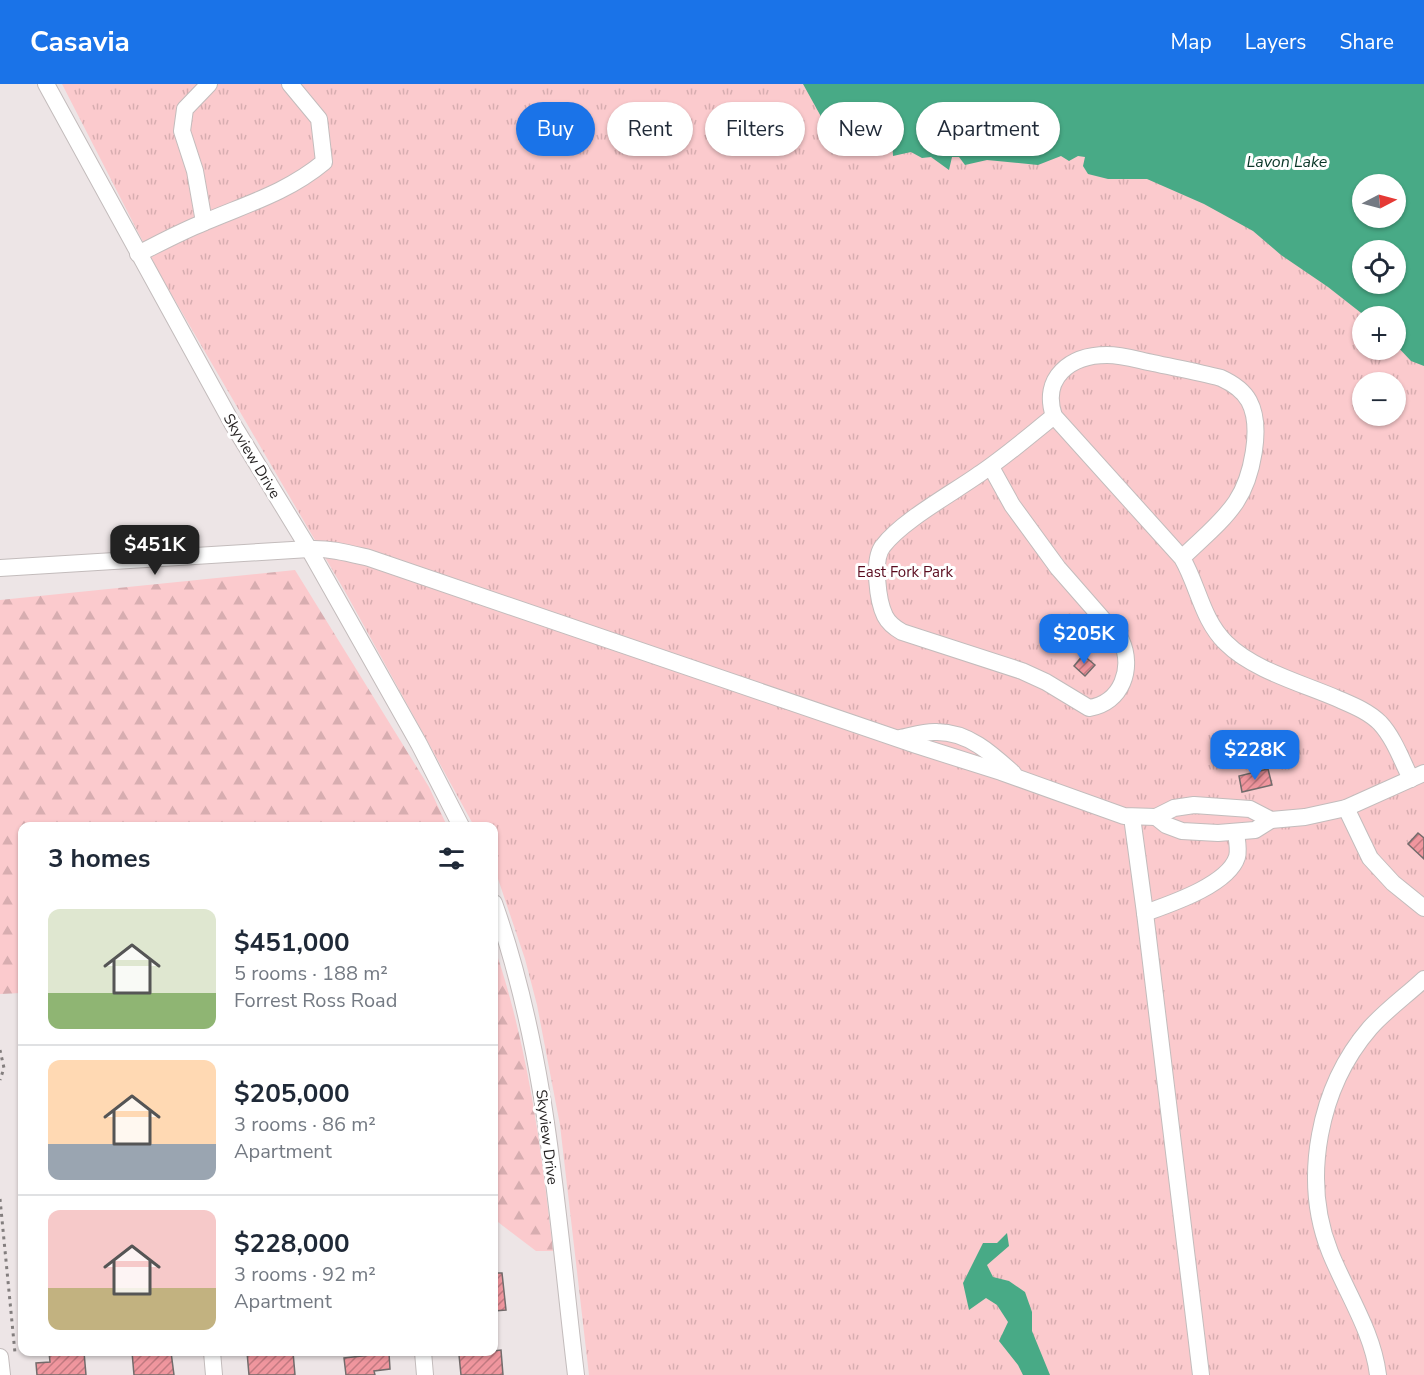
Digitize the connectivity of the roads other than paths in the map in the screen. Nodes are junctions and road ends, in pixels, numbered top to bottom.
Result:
1 (46, 84) edge
2 (209, 84) edge
3 (290, 84) edge
4 (204, 222) junction
5 (138, 254) junction
6 (1054, 416) junction
7 (991, 466) junction
8 (309, 549) junction
9 (1182, 558) junction
10 (0, 568) edge
11 (1418, 776) edge
12 (1346, 808) junction
13 (1132, 817) junction
14 (1156, 817) junction
15 (1271, 820) junction
16 (459, 822) edge
17 (1236, 833) junction
18 (1424, 908) edge
19 (1145, 913) junction
20 (498, 916) edge
21 (1424, 979) edge
22 (212, 1356) edge
23 (423, 1356) edge
24 (0, 1357) edge
25 (2, 1375) edge
26 (214, 1375) edge
27 (425, 1375) edge
28 (576, 1375) edge
29 (1201, 1375) edge
30 (1378, 1375) edge

1 - 5 street, Skyview Drive
2 - 4 street
3 - 4 street
4 - 5 street
5 - 8 street, Skyview Drive
6 - 7 street
6 - 9 street
6 - 9 street
7 - 7 street
8 - 10 street
8 - 13 street
8 - 16 street, Skyview Drive
9 - 11 street
11 - 12 street
12 - 15 street
12 - 18 street
13 - 14 street
13 - 19 street
14 - 15 street
14 - 17 street
15 - 17 street
17 - 19 street
19 - 29 street
20 - 28 street, Skyview Drive
21 - 30 street
22 - 26 street
23 - 27 street
24 - 25 street

